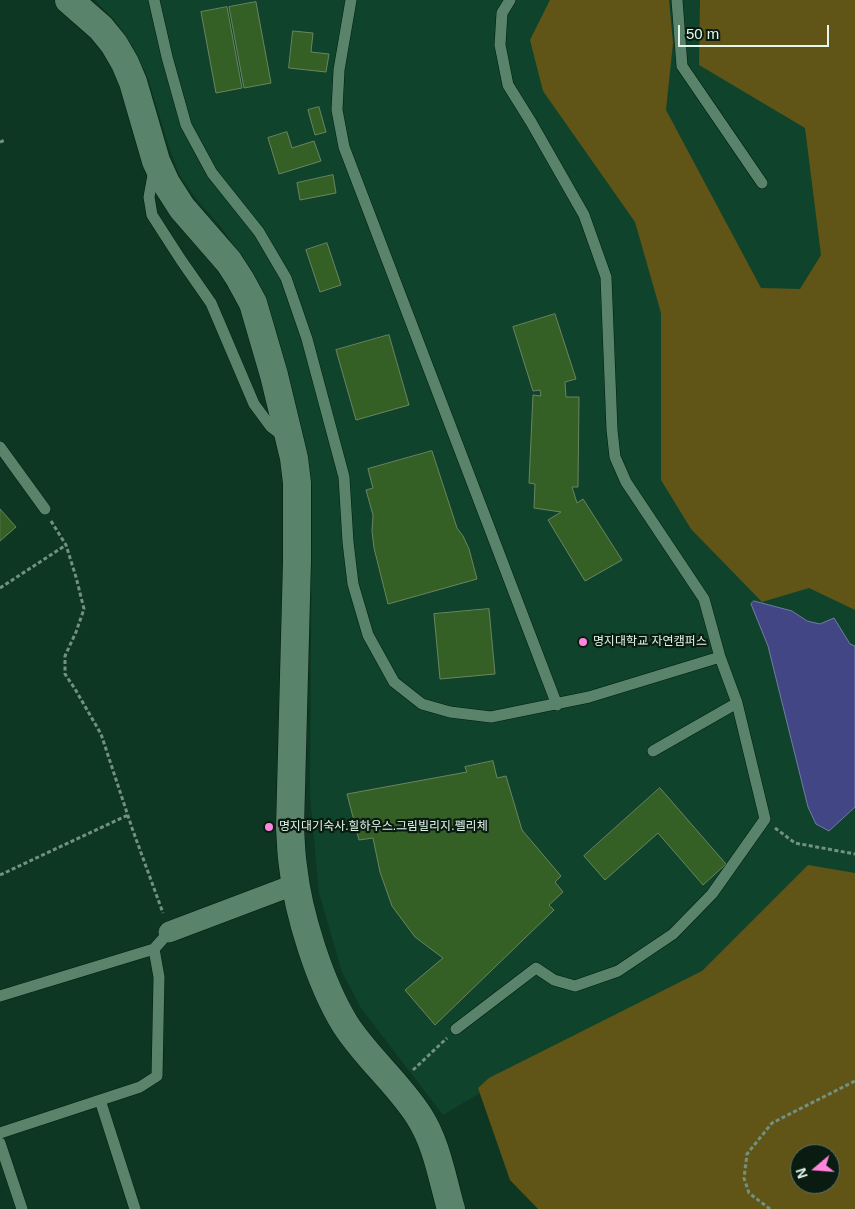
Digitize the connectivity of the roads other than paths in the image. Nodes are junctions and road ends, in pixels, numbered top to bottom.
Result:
1 (69, 0) edge
2 (154, 0) edge
3 (351, 0) edge
4 (510, 0) edge
5 (677, 0) edge
6 (156, 161) junction
7 (762, 183) dead end
8 (290, 442) junction
9 (0, 447) edge
10 (45, 509) road end
11 (720, 657) junction
12 (737, 703) junction
13 (557, 705) junction
14 (653, 751) dead end
15 (296, 884) junction
16 (169, 932) joint
17 (154, 949) junction
18 (0, 996) edge
19 (456, 1029) road end
20 (100, 1100) junction
21 (0, 1133) edge
22 (0, 1143) edge
23 (22, 1209) edge
24 (134, 1209) edge
25 (451, 1209) edge

1 - 6 street
2 - 13 lane
3 - 13 lane
4 - 11 lane
5 - 7 lane
6 - 8 street
6 - 8 lane
8 - 15 street
9 - 10 lane
11 - 12 lane
11 - 13 lane
12 - 14 lane
12 - 19 lane
15 - 16 street
15 - 25 street
16 - 17 lane
17 - 18 lane
17 - 20 lane
20 - 21 lane
20 - 24 lane
22 - 23 lane

